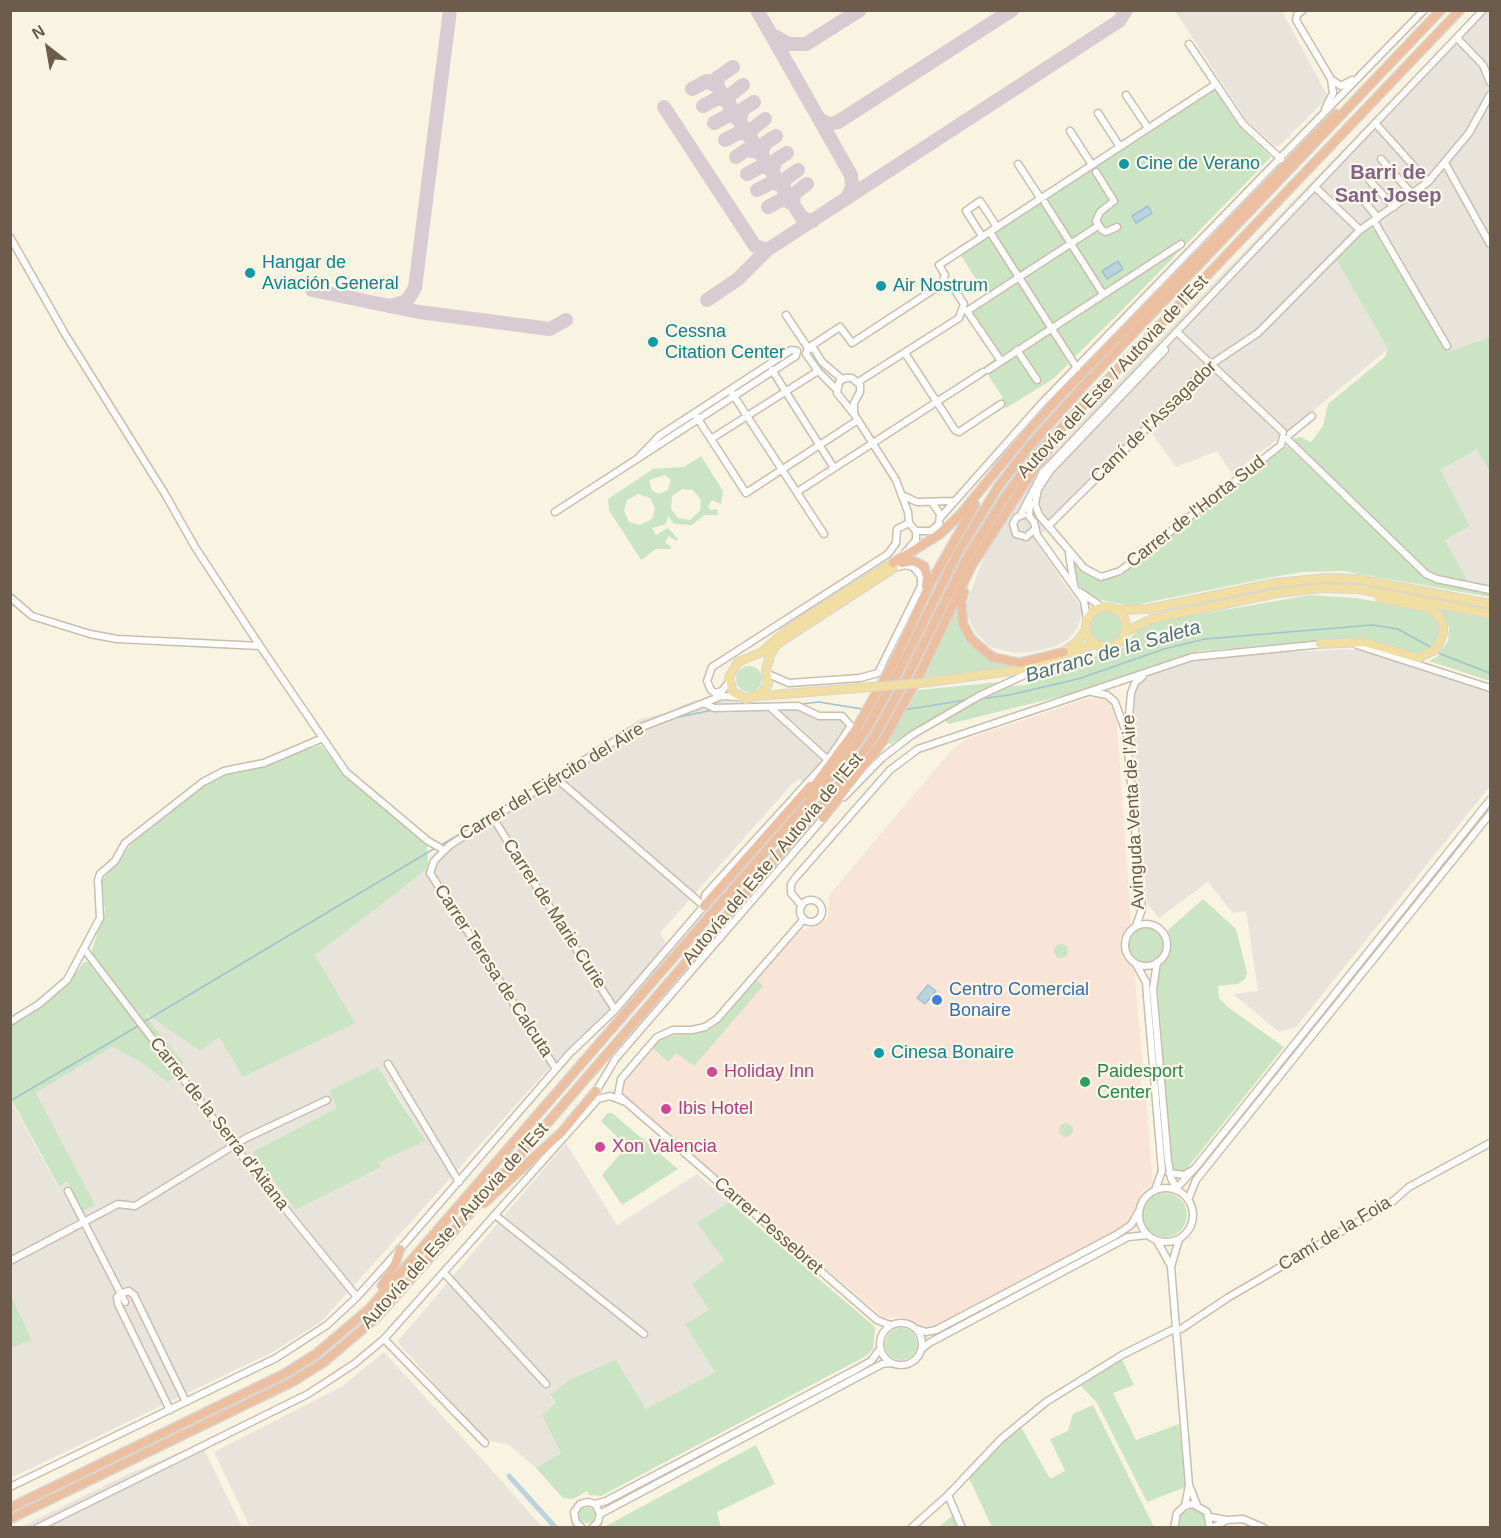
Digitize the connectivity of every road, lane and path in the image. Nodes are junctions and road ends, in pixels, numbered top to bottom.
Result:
1 (1303, 10) edge
2 (1424, 10) edge
3 (1441, 10) edge
4 (1460, 10) edge
5 (1483, 10) edge
6 (1457, 38) junction
7 (1189, 44) dead end
8 (1401, 52) junction
9 (1372, 65) junction
10 (1333, 81) junction
11 (1491, 82) edge
12 (1216, 84) junction
13 (1126, 95) dead end
14 (1491, 95) edge
15 (1339, 99) junction
16 (1098, 113) dead end
17 (1375, 123) junction
18 (1148, 128) junction
19 (1070, 131) dead end
20 (1304, 135) junction
21 (1120, 147) junction
22 (1281, 159) junction
23 (1381, 159) dead end
24 (1445, 163) junction
25 (1018, 164) dead end
26 (1092, 165) junction
27 (1096, 172) dead end
28 (1371, 181) dead end
29 (1428, 182) junction
30 (1315, 187) junction
31 (1358, 194) dead end
32 (1412, 194) junction
33 (1043, 201) junction
34 (1394, 207) junction
35 (1376, 219) junction
36 (1098, 226) junction
37 (997, 227) junction
38 (1117, 227) dead end
39 (1360, 230) junction
40 (990, 232) junction
41 (982, 236) junction
42 (10, 237) edge
43 (1071, 244) junction
44 (1181, 244) dead end
45 (1491, 244) edge
46 (1019, 277) junction
47 (953, 287) dead end
48 (1103, 294) junction
49 (786, 315) dead end
50 (1121, 322) junction
51 (1052, 327) junction
52 (1177, 332) junction
53 (1168, 341) junction
54 (1447, 346) dead end
55 (808, 348) junction
56 (1017, 350) junction
57 (905, 353) junction
58 (1072, 358) junction
59 (1126, 359) junction
60 (1001, 361) junction
61 (822, 362) junction
62 (768, 365) junction
63 (1210, 365) junction
64 (1077, 368) junction
65 (816, 369) junction
66 (772, 371) junction
67 (842, 380) junction
68 (1036, 380) dead end
69 (858, 382) junction
70 (730, 390) junction
71 (837, 390) junction
72 (785, 392) junction
73 (734, 396) junction
74 (856, 398) junction
75 (842, 399) junction
76 (937, 402) junction
77 (1001, 404) dead end
78 (1041, 404) junction
79 (696, 416) junction
80 (747, 416) junction
81 (1312, 416) dead end
82 (856, 417) junction
83 (1286, 437) junction
84 (711, 439) junction
85 (872, 443) junction
86 (820, 445) junction
87 (1000, 466) junction
88 (834, 468) junction
89 (782, 470) junction
90 (1035, 484) junction
91 (796, 492) junction
92 (902, 493) junction
93 (955, 501) junction
94 (917, 502) junction
95 (933, 504) junction
96 (908, 512) junction
97 (555, 513) dead end
98 (1020, 516) junction
99 (1029, 516) junction
100 (940, 518) junction
101 (909, 523) junction
102 (1048, 526) junction
103 (1034, 530) junction
104 (916, 531) junction
105 (824, 534) dead end
106 (1026, 537) junction
107 (1043, 546) junction
108 (1068, 550) junction
109 (977, 559) junction
110 (893, 566) junction
111 (1072, 583) junction
112 (1322, 588) junction
113 (1491, 590) edge
114 (10, 597) edge
115 (1491, 604) edge
116 (1102, 607) junction
117 (1118, 610) junction
118 (1491, 614) edge
119 (1088, 618) junction
120 (1086, 630) junction
121 (1125, 632) junction
122 (905, 639) junction
123 (1095, 644) junction
124 (1320, 644) junction
125 (260, 646) junction
126 (1067, 653) junction
127 (750, 659) junction
128 (1151, 670) junction
129 (767, 672) junction
130 (920, 681) junction
131 (768, 684) junction
132 (730, 685) junction
133 (1491, 688) edge
134 (1086, 693) junction
135 (786, 694) junction
136 (722, 696) junction
137 (758, 696) junction
138 (740, 697) junction
139 (704, 703) junction
140 (772, 709) junction
141 (858, 729) junction
142 (323, 738) junction
143 (1127, 738) junction
144 (842, 750) junction
145 (828, 760) junction
146 (556, 778) junction
147 (1491, 800) edge
148 (1491, 814) edge
149 (493, 818) junction
150 (823, 818) junction
151 (444, 850) junction
152 (430, 873) joint
153 (704, 906) junction
154 (802, 906) junction
155 (711, 913) junction
156 (804, 919) junction
157 (1136, 926) junction
158 (84, 949) junction
159 (1157, 962) junction
160 (1136, 964) junction
161 (615, 1010) junction
162 (10, 1022) edge
163 (388, 1064) dead end
164 (556, 1070) junction
165 (596, 1091) junction
166 (327, 1100) dead end
167 (623, 1101) junction
168 (581, 1117) junction
169 (1491, 1143) edge
170 (234, 1146) junction
171 (1196, 1167) junction
172 (1169, 1173) junction
173 (459, 1182) junction
174 (1155, 1190) junction
175 (1176, 1190) junction
176 (68, 1191) dead end
177 (1188, 1200) junction
178 (1139, 1211) junction
179 (469, 1214) junction
180 (495, 1215) junction
181 (85, 1222) junction
182 (1148, 1235) junction
183 (1179, 1239) junction
184 (1156, 1240) junction
185 (400, 1249) junction
186 (10, 1261) edge
187 (1171, 1267) junction
188 (444, 1273) junction
189 (122, 1293) junction
190 (357, 1298) junction
191 (125, 1302) dead end
192 (877, 1320) junction
193 (890, 1325) junction
194 (917, 1329) junction
195 (1181, 1329) dead end
196 (345, 1330) junction
197 (1172, 1330) dead end
198 (882, 1333) junction
199 (644, 1334) dead end
200 (384, 1339) junction
201 (880, 1349) junction
202 (922, 1349) junction
203 (891, 1363) junction
204 (546, 1384) dead end
205 (186, 1402) junction
206 (170, 1410) junction
207 (485, 1443) dead end
208 (1189, 1485) junction
209 (10, 1487) edge
210 (948, 1495) junction
211 (595, 1504) junction
212 (1197, 1505) junction
213 (1185, 1506) junction
214 (10, 1508) edge
215 (600, 1514) junction
216 (1210, 1517) junction
217 (10, 1519) edge
218 (1227, 1520) junction
219 (37, 1527) edge
220 (582, 1527) edge
221 (592, 1527) edge
222 (911, 1527) edge
223 (962, 1527) edge
224 (1174, 1527) edge
225 (1211, 1527) edge
226 (1264, 1527) edge

1 - 10 street
2 - 9 street
3 - 8 highway, Autovía del Este / Autovia de l'Est
4 - 59 highway, Autovía del Este / Autovia de l'Est
5 - 6 street
6 - 11 street
6 - 17 street
7 - 12 street
8 - 87 highway
8 - 141 highway, Autovía del Este / Autovia de l'Est
9 - 10 street
9 - 15 street
10 - 15 street
10 - 20 street
12 - 18 street
12 - 22 street
13 - 18 street
14 - 24 street, Camí de l'Assagador
15 - 20 street
16 - 21 street
17 - 29 street
17 - 30 street
18 - 21 street
19 - 26 street
20 - 22 street
21 - 26 street
22 - 50 street
23 - 32 street
24 - 29 street, Camí de l'Assagador
24 - 45 street
25 - 33 street
26 - 33 street
27 - 36 street
28 - 34 street
29 - 32 street, Camí de l'Assagador
30 - 39 street
30 - 52 street
31 - 35 street
32 - 34 street, Camí de l'Assagador
33 - 37 street
33 - 43 street
34 - 35 street, Camí de l'Assagador
35 - 39 street, Camí de l'Assagador
35 - 54 street
36 - 38 street
36 - 43 street
37 - 40 street
37 - 41 street
39 - 63 street, Camí de l'Assagador
40 - 41 street
40 - 46 street
41 - 55 street
42 - 125 street
43 - 46 street
43 - 48 street
44 - 48 street
46 - 51 street
46 - 60 street
47 - 57 street
48 - 51 street
49 - 55 street
50 - 58 street
50 - 64 street
51 - 56 street
51 - 58 street
52 - 53 street
52 - 63 street
53 - 90 street
53 - 102 street
55 - 61 street
55 - 65 street
56 - 60 street
56 - 68 street
57 - 69 street
57 - 76 street
58 - 64 street
58 - 78 street
59 - 109 highway
59 - 179 highway, Autovía del Este / Autovia de l'Est
60 - 76 street
61 - 65 street
61 - 67 street
62 - 66 street
62 - 66 street
62 - 70 street
63 - 83 street
63 - 102 street, Camí de l'Assagador
64 - 78 street
65 - 71 street
65 - 72 street
66 - 72 street
66 - 73 street
67 - 69 street
67 - 71 street
69 - 74 street
70 - 73 street
70 - 79 street
71 - 75 street
72 - 80 street
72 - 86 street
73 - 79 street
73 - 80 street
74 - 75 street
74 - 82 street
75 - 82 street
76 - 77 street
76 - 85 street
78 - 93 street
79 - 84 street
79 - 97 street
80 - 84 street
80 - 89 street
81 - 83 street
82 - 85 street
82 - 86 street
83 - 108 street, Carrer de l'Horta Sud
83 - 113 street
84 - 89 street
85 - 88 street
85 - 92 street
86 - 88 street
86 - 89 street
87 - 110 highway
87 - 122 highway
88 - 91 street
89 - 91 street
90 - 98 street
90 - 99 street
91 - 105 street
92 - 94 street
92 - 96 street
93 - 95 street
93 - 100 street
94 - 95 street
94 - 96 street
95 - 100 street
96 - 101 street
98 - 99 street
98 - 106 street
99 - 103 street
100 - 104 street
101 - 104 street
101 - 132 street
102 - 108 street
103 - 106 street
103 - 107 street
104 - 110 street
106 - 107 street
107 - 111 street
108 - 111 street
109 - 126 highway
109 - 130 highway
110 - 122 highway
110 - 127 main road
110 - 129 main road
110 - 129 street
111 - 116 street
111 - 119 street
112 - 118 main road
112 - 121 main road
112 - 124 main road
114 - 125 street
115 - 117 main road
116 - 117 main road
116 - 119 main road
117 - 121 main road
119 - 120 main road
120 - 123 main road
120 - 126 main road
121 - 123 main road
122 - 141 highway
123 - 126 main road
124 - 128 street
124 - 133 street
125 - 142 street
126 - 130 main road
126 - 150 street
127 - 129 main road
127 - 132 main road
128 - 134 street
128 - 143 street, Avinguda Venta de l'Aire
129 - 131 main road
130 - 135 main road, bridge
130 - 150 highway
131 - 135 main road
131 - 137 main road
132 - 136 street
132 - 138 main road
134 - 143 street
134 - 154 street
135 - 137 main road
136 - 138 street
136 - 139 street, Carrer del Ejército del Aire
137 - 138 main road
139 - 140 street
139 - 146 street, Carrer del Ejército del Aire
140 - 141 street
140 - 145 street
141 - 144 highway
141 - 145 street
141 - 155 highway, Autovía del Este / Autovia de l'Est
142 - 151 street
142 - 158 street
143 - 157 street, Avinguda Venta de l'Aire
144 - 153 highway
144 - 155 highway
145 - 153 street
146 - 149 street, Carrer del Ejército del Aire
146 - 153 street
147 - 171 street
148 - 177 street
149 - 151 street, Carrer del Ejército del Aire
149 - 161 street, Carrer de Marie Curie
150 - 165 street
151 - 152 street, Carrer del Ejército del Aire
152 - 164 street, Carrer Teresa de Calcuta
153 - 161 street
154 - 156 street
154 - 156 street
155 - 196 highway, Autovía del Este / Autovia de l'Est
156 - 167 street
157 - 159 street
157 - 160 street
158 - 162 street
158 - 170 street, Carrer de la Serra d'Aitana
159 - 160 street
159 - 172 street
160 - 174 street
161 - 164 street
163 - 173 street
164 - 173 street
165 - 168 street
165 - 179 highway
166 - 170 street
167 - 168 street
167 - 192 street, Carrer Pessebret
168 - 180 street
169 - 195 street, Camí de la Foia
170 - 181 street
170 - 190 street, Carrer de la Serra d'Aitana
171 - 172 street
171 - 175 street
172 - 175 street
173 - 185 street
174 - 175 street
174 - 178 street
175 - 177 street
176 - 181 street
177 - 183 street
178 - 182 street
178 - 194 street
179 - 217 highway, Autovía del Este / Autovia de l'Est
180 - 188 street
180 - 199 street
181 - 186 street
181 - 189 street
182 - 184 street
182 - 202 street
183 - 184 street
183 - 187 street
184 - 187 street
185 - 190 street
185 - 196 highway
187 - 208 street
188 - 200 street
188 - 204 street
189 - 191 street
189 - 205 street
189 - 206 street
190 - 205 street
192 - 193 street, Carrer Pessebret
192 - 198 street, Carrer Pessebret
193 - 194 street
193 - 198 street
194 - 202 street
196 - 214 highway, Autovía del Este / Autovia de l'Est
197 - 210 street
198 - 201 street
200 - 207 street
200 - 219 street
201 - 203 street
201 - 211 street
202 - 203 street
203 - 215 street
205 - 206 street
206 - 209 street
208 - 212 street
208 - 213 street
210 - 222 street
210 - 223 street
211 - 215 street
211 - 220 street
212 - 213 street
212 - 216 street
213 - 224 street
215 - 221 street
216 - 218 street
216 - 225 street
218 - 225 street
218 - 226 street

